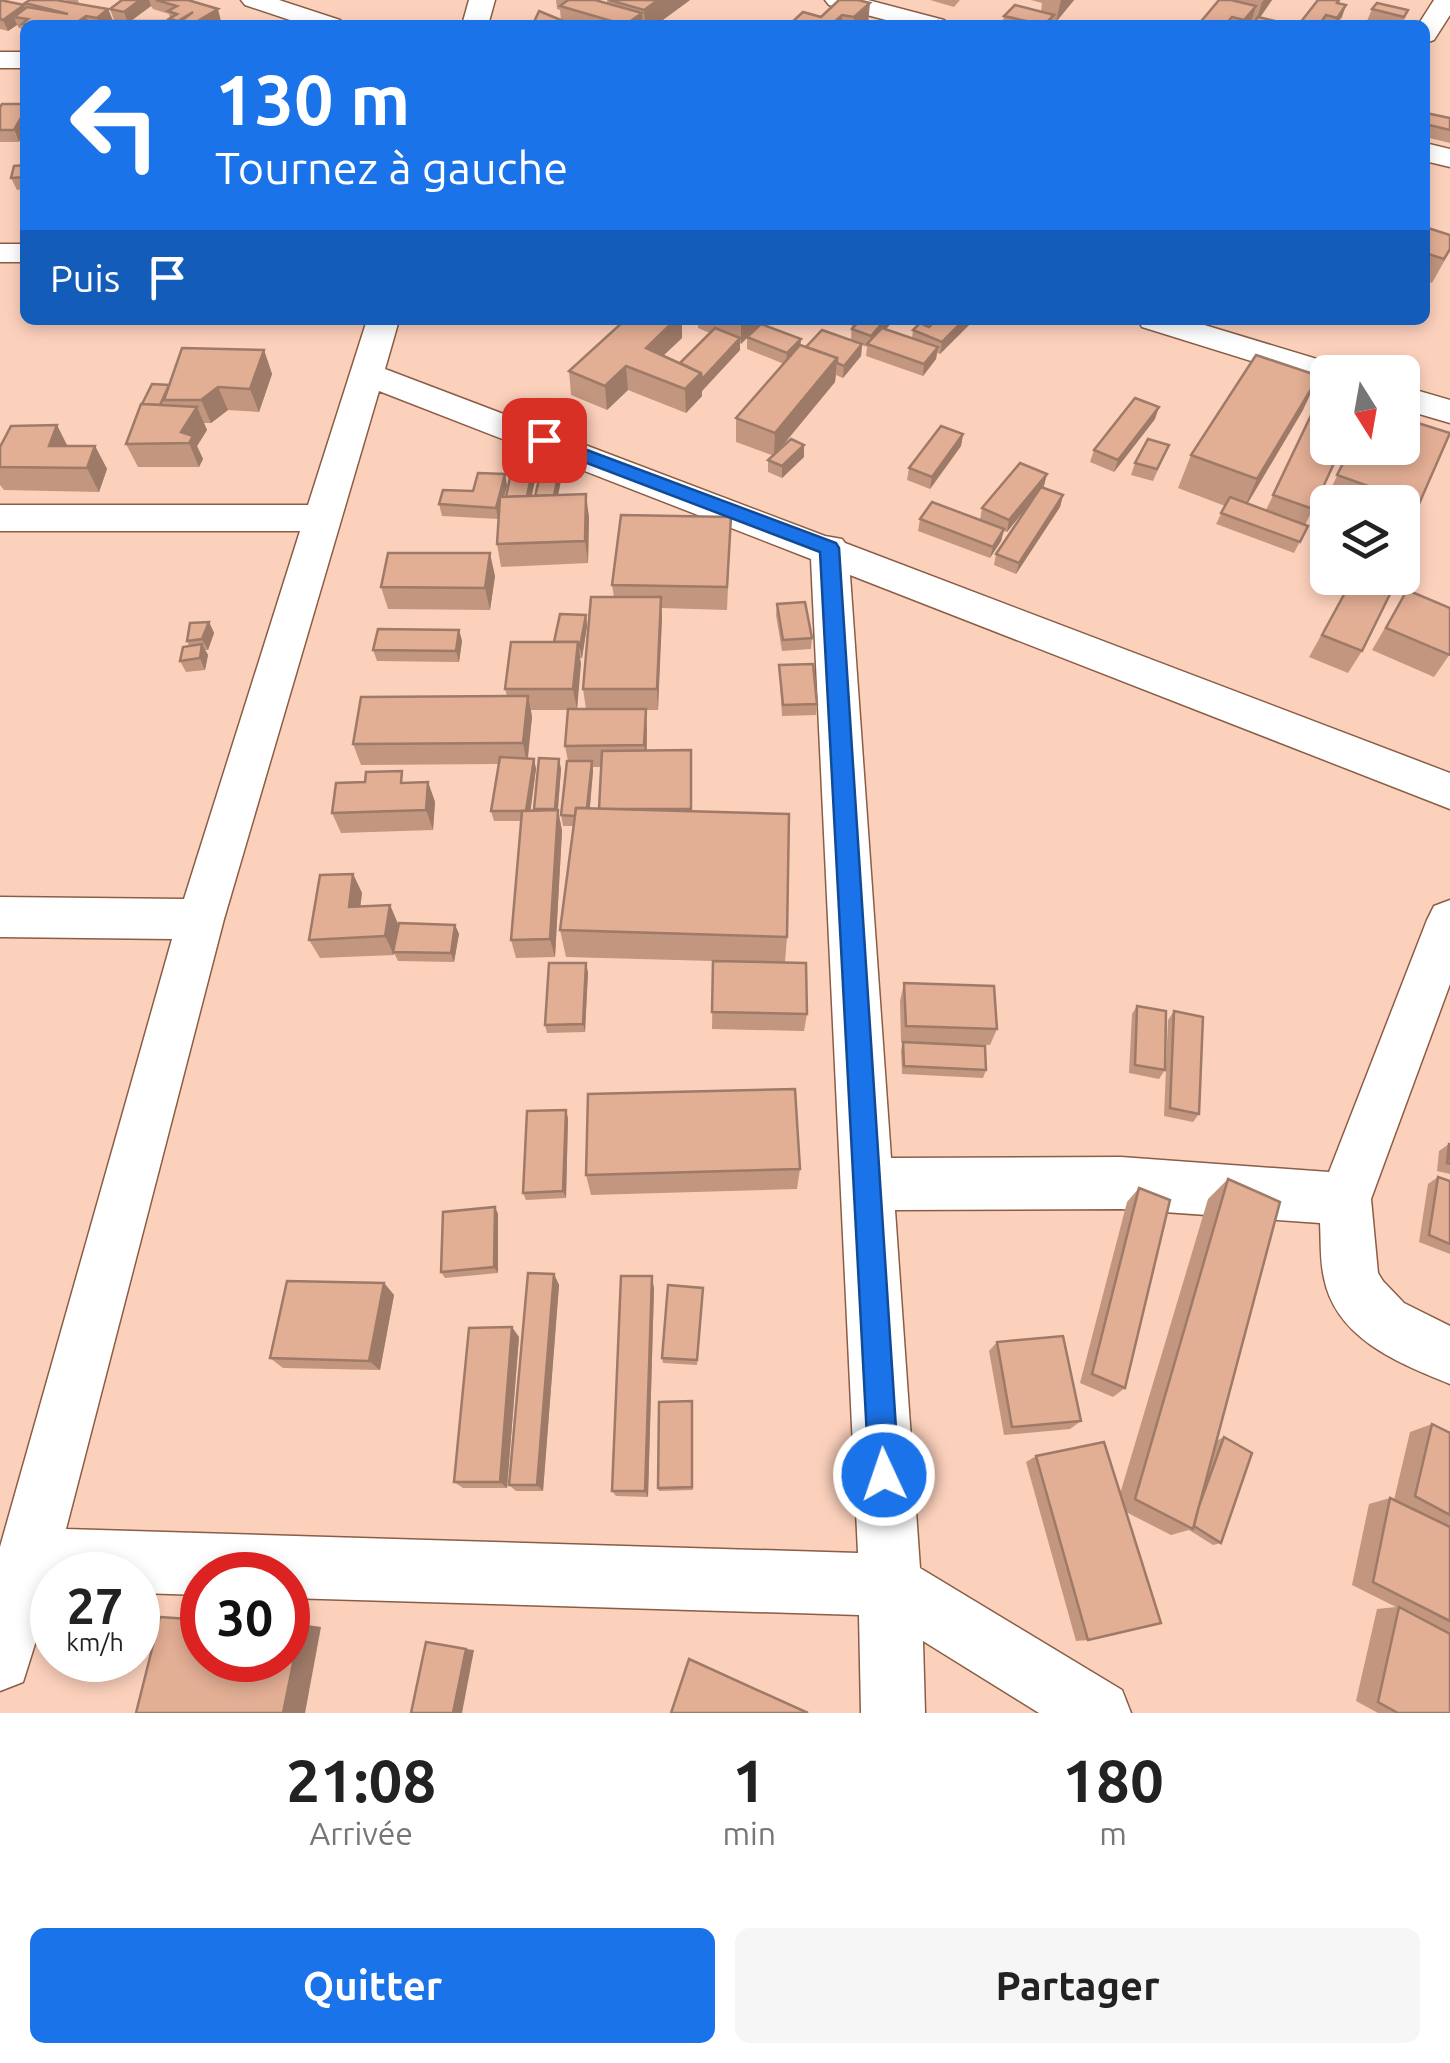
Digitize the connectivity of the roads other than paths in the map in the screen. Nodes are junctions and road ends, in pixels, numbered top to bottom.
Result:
1 (254, 0) edge
2 (838, 0) edge
3 (1447, 0) edge
4 (316, 20) edge
5 (916, 20) edge
6 (1430, 27) edge
7 (381, 325) edge
8 (1189, 325) edge
9 (1238, 332) edge
10 (1310, 366) edge
11 (365, 372) junction
12 (1420, 403) edge
13 (1450, 412) edge
14 (0, 518) edge
15 (322, 518) junction
16 (829, 548) junction
17 (1450, 790) edge
18 (0, 917) edge
19 (202, 919) junction
20 (1450, 920) edge
21 (867, 1184) junction
22 (1345, 1200) junction
23 (1450, 1356) edge
24 (27, 1559) junction
25 (890, 1584) junction
26 (0, 1659) edge
27 (893, 1713) edge
28 (1099, 1713) edge

1 - 4 street
2 - 5 street
3 - 6 street
7 - 11 street
8 - 9 street
9 - 10 street
11 - 15 street
11 - 16 street
12 - 13 street
14 - 15 street
15 - 19 street
16 - 17 street
16 - 21 street
18 - 19 street
19 - 24 street
20 - 22 street
21 - 22 street
21 - 25 street
22 - 23 street
24 - 25 street
24 - 26 street
25 - 27 street
25 - 28 street

